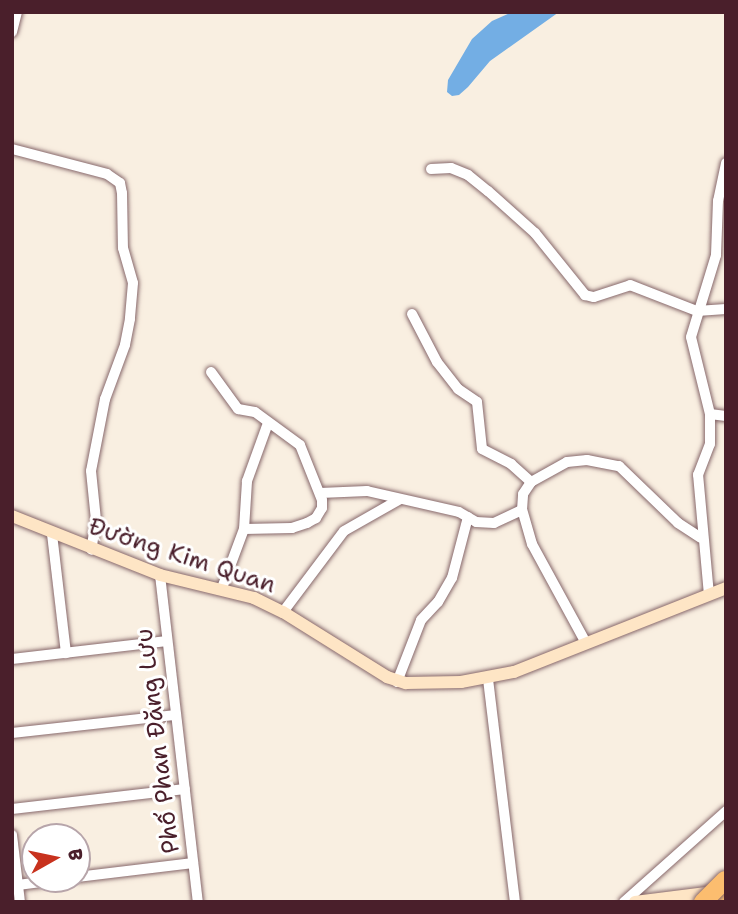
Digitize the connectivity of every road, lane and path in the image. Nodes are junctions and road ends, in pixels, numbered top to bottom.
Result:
1 (17, 12) edge
2 (12, 32) edge
3 (12, 149) edge
4 (726, 163) edge
5 (431, 169) dead end
6 (726, 309) edge
7 (697, 311) junction
8 (412, 314) dead end
9 (211, 372) dead end
10 (710, 414) junction
11 (726, 416) edge
12 (268, 423) junction
13 (531, 482) junction
14 (320, 493) junction
15 (400, 499) junction
16 (522, 510) junction
17 (12, 516) edge
18 (468, 517) junction
19 (244, 528) junction
20 (52, 534) junction
21 (701, 538) junction
22 (91, 550) junction
23 (160, 575) junction
24 (222, 588) junction
25 (726, 588) edge
26 (709, 595) junction
27 (284, 612) junction
28 (167, 641) junction
29 (586, 643) junction
30 (66, 653) junction
31 (12, 659) edge
32 (488, 679) junction
33 (397, 682) junction
34 (176, 715) junction
35 (12, 733) edge
36 (185, 789) junction
37 (12, 809) edge
38 (726, 811) edge
39 (12, 835) edge
40 (193, 863) junction
41 (91, 875) edge
42 (725, 880) edge
43 (18, 885) junction
44 (21, 885) edge
45 (726, 891) edge
46 (726, 898) edge
47 (20, 902) edge
48 (198, 902) edge
49 (515, 902) edge
50 (624, 902) edge
51 (635, 902) edge
52 (702, 902) edge
53 (722, 902) edge

1 - 2 street
3 - 22 street
4 - 7 street
5 - 7 street
6 - 7 street
7 - 10 street
8 - 13 street
9 - 12 street
10 - 11 street
10 - 21 street
12 - 14 street
12 - 19 street
13 - 16 street
13 - 21 street
14 - 15 street
14 - 19 street
15 - 18 street
15 - 27 street
16 - 18 street
16 - 29 street
17 - 20 main road, Đường Kim Quan
18 - 33 street
19 - 24 street
20 - 22 main road, Đường Kim Quan
20 - 30 street
21 - 26 street
22 - 23 main road, Đường Kim Quan
23 - 24 main road, Đường Kim Quan
23 - 28 street, Phố Phan Đăng Lưu
24 - 27 main road, Đường Kim Quan
25 - 26 main road, Đường Kim Quan
26 - 29 main road, Đường Kim Quan
27 - 33 main road, Đường Kim Quan
28 - 30 street
28 - 34 street, Phố Phan Đăng Lưu
29 - 32 main road, Đường Kim Quan
30 - 31 street
32 - 33 main road, Đường Kim Quan
32 - 49 street
34 - 35 street
34 - 36 street, Phố Phan Đăng Lưu
36 - 37 street
36 - 40 street, Phố Phan Đăng Lưu
38 - 50 street
39 - 43 street
40 - 41 street
40 - 48 street, Phố Phan Đăng Lưu
42 - 52 highway, bridge
43 - 44 street
43 - 47 street
45 - 51 main road
46 - 53 highway

